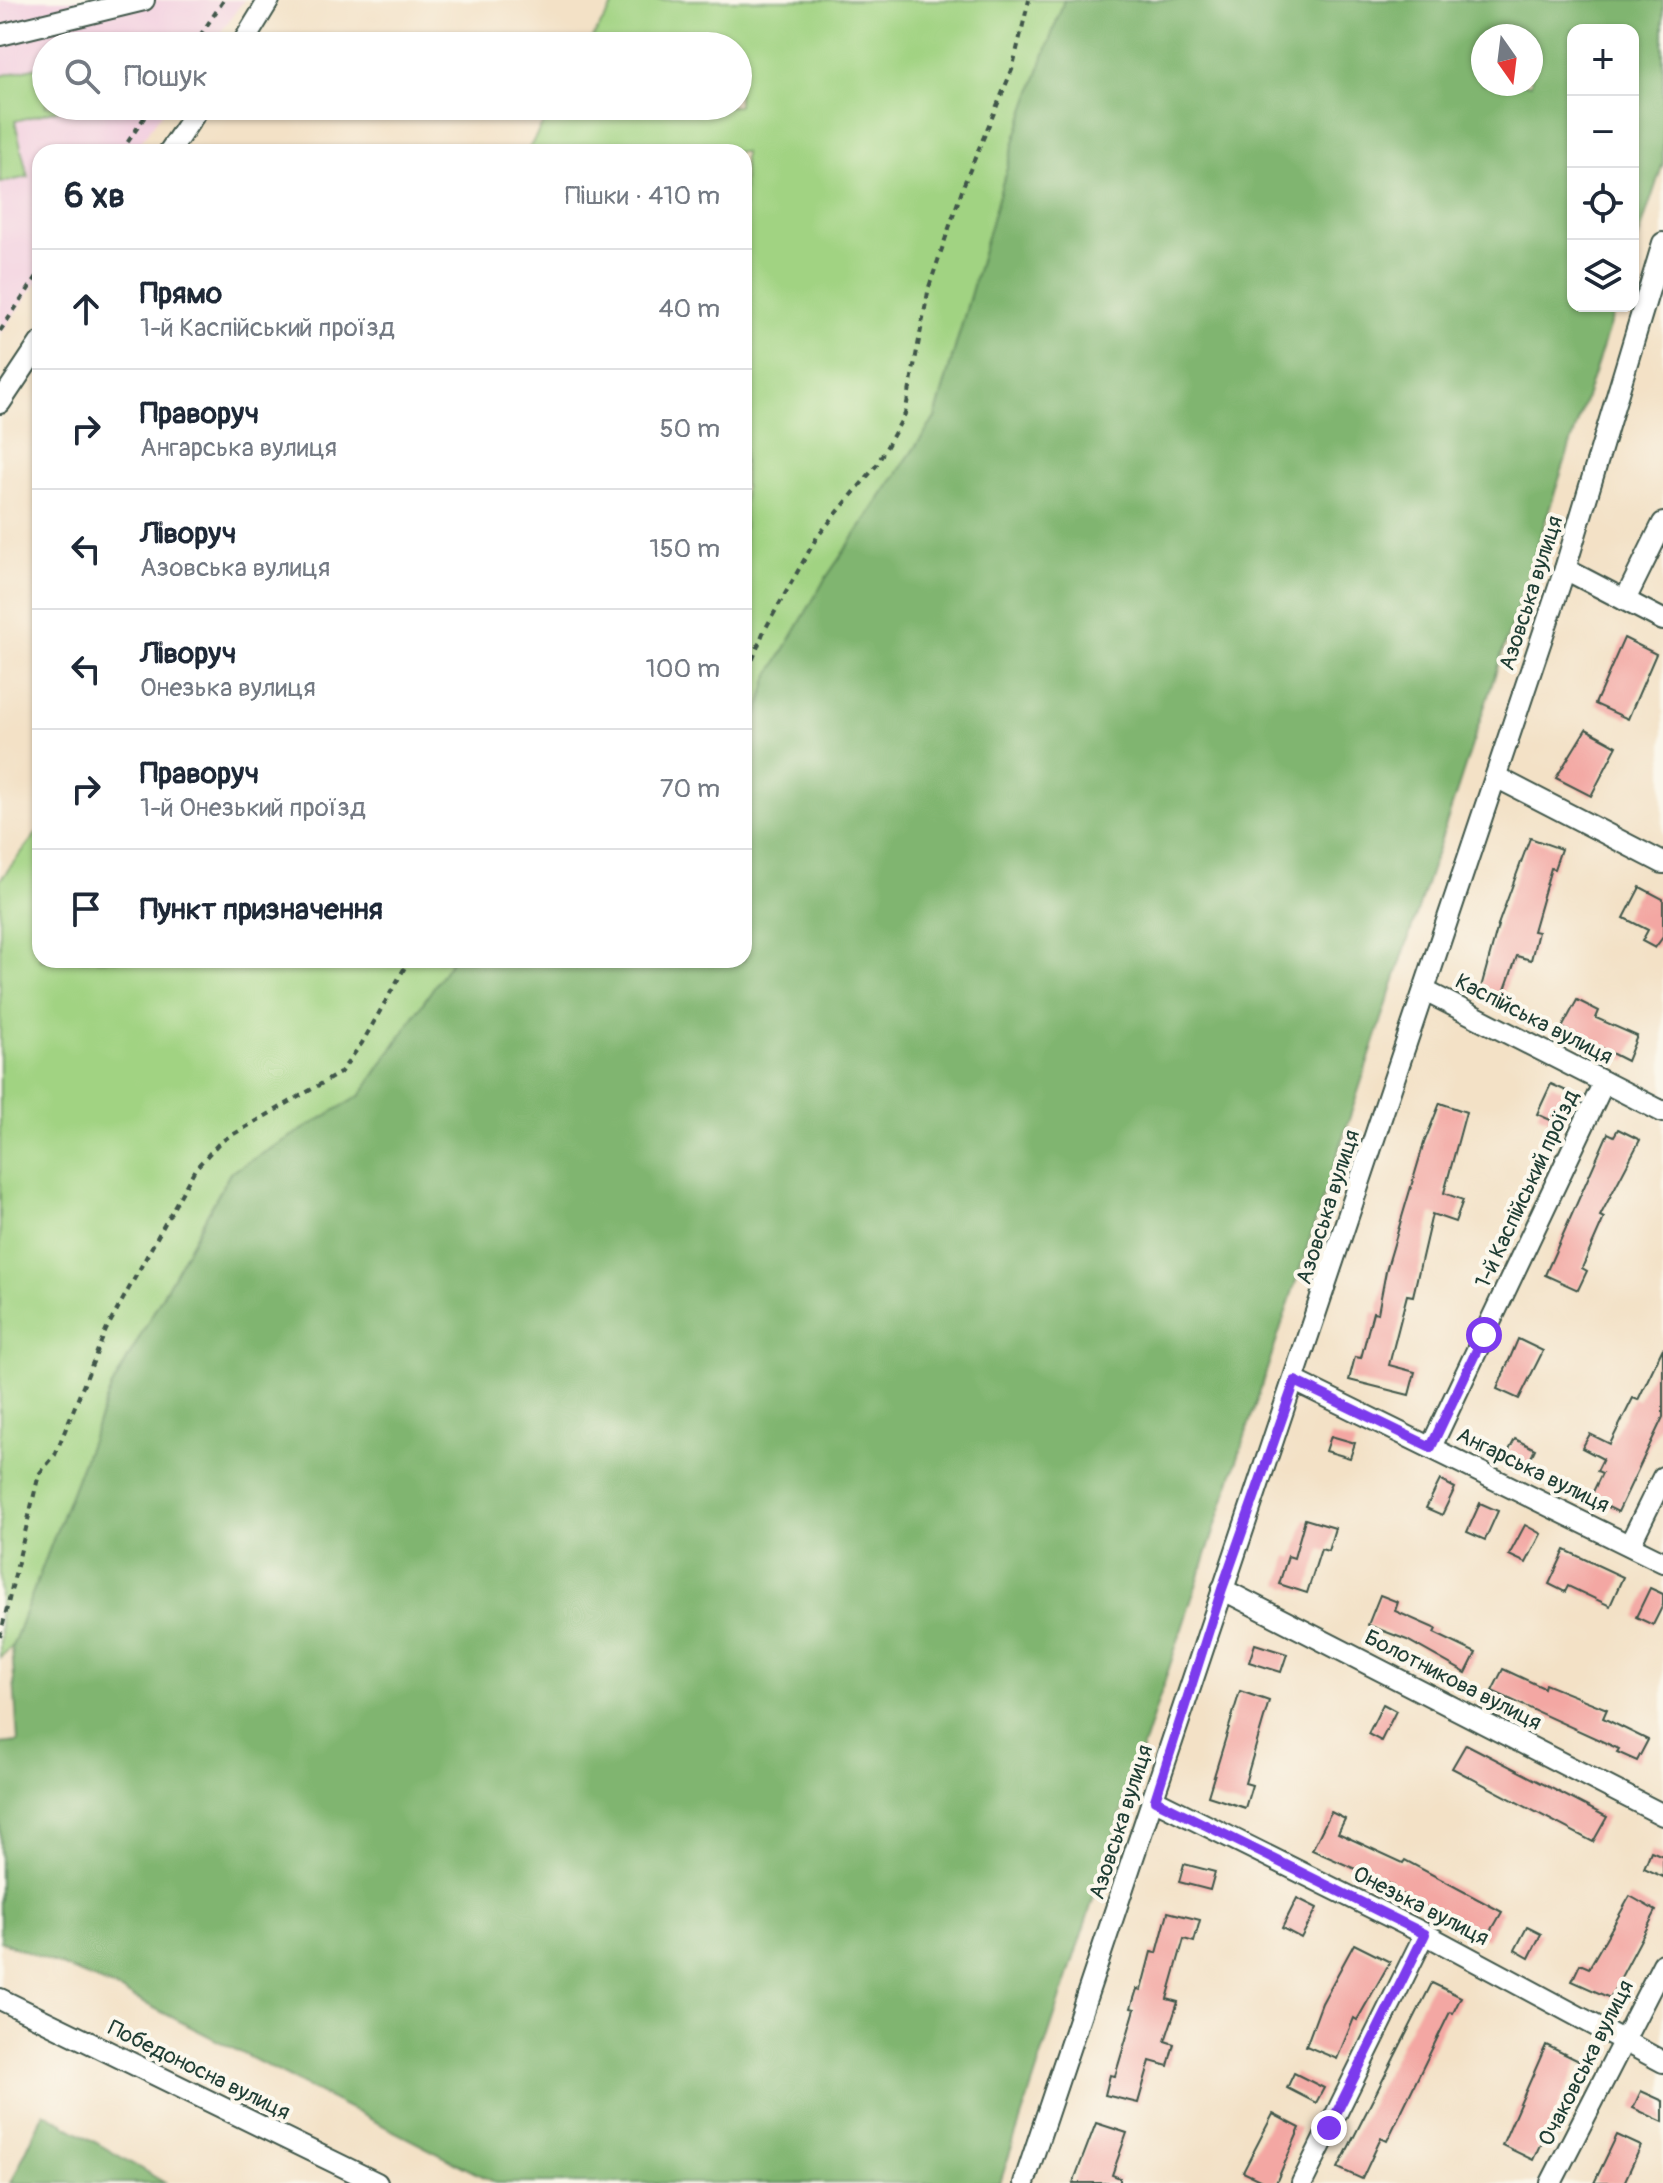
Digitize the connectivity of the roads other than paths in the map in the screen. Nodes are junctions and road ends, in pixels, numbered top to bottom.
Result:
1 (144, 0) edge
2 (269, 0) edge
3 (250, 32) edge
4 (0, 35) edge
5 (191, 120) edge
6 (174, 144) edge
7 (1663, 243) edge
8 (32, 355) edge
9 (0, 403) edge
10 (1663, 523) edge
11 (1565, 569) junction
12 (1625, 600) junction
13 (1663, 620) edge
14 (1496, 777) junction
15 (1663, 863) edge
16 (1425, 991) junction
17 (1604, 1082) junction
18 (1663, 1112) edge
19 (1295, 1381) junction
20 (1431, 1447) junction
21 (1663, 1477) edge
22 (1630, 1544) junction
23 (1663, 1562) edge
24 (1222, 1589) junction
25 (1155, 1800) junction
26 (1663, 1815) edge
27 (1425, 1934) junction
28 (1663, 1964) edge
29 (0, 1999) edge
30 (1623, 2042) junction
31 (1663, 2062) edge
32 (377, 2183) edge
33 (1024, 2183) edge
34 (1302, 2183) edge
35 (1551, 2183) edge

1 - 4 street
2 - 3 street
5 - 6 street
7 - 11 street, Азовська вулиця
8 - 9 street
10 - 12 street
11 - 12 street
11 - 14 street, Азовська вулиця
12 - 13 street
14 - 15 street
14 - 16 street, Азовська вулиця
16 - 17 street, Каспійська вулиця
16 - 19 street, Азовська вулиця
17 - 18 street, Каспійська вулиця
17 - 20 street, 1-й Каспійський проїзд
19 - 20 street, Ангарська вулиця
19 - 24 street, Азовська вулиця
20 - 22 street, Ангарська вулиця
21 - 22 street
22 - 23 street, Ангарська вулиця
24 - 25 street, Азовська вулиця
24 - 26 street, Болотникова вулиця
25 - 27 street, Онезька вулиця
25 - 33 street, Азовська вулиця
27 - 30 street, Онезька вулиця
27 - 34 street
28 - 30 street, Очаковська вулиця
29 - 32 street, Победоносна вулиця
30 - 31 street, Онезька вулиця
30 - 35 street, Очаковська вулиця

